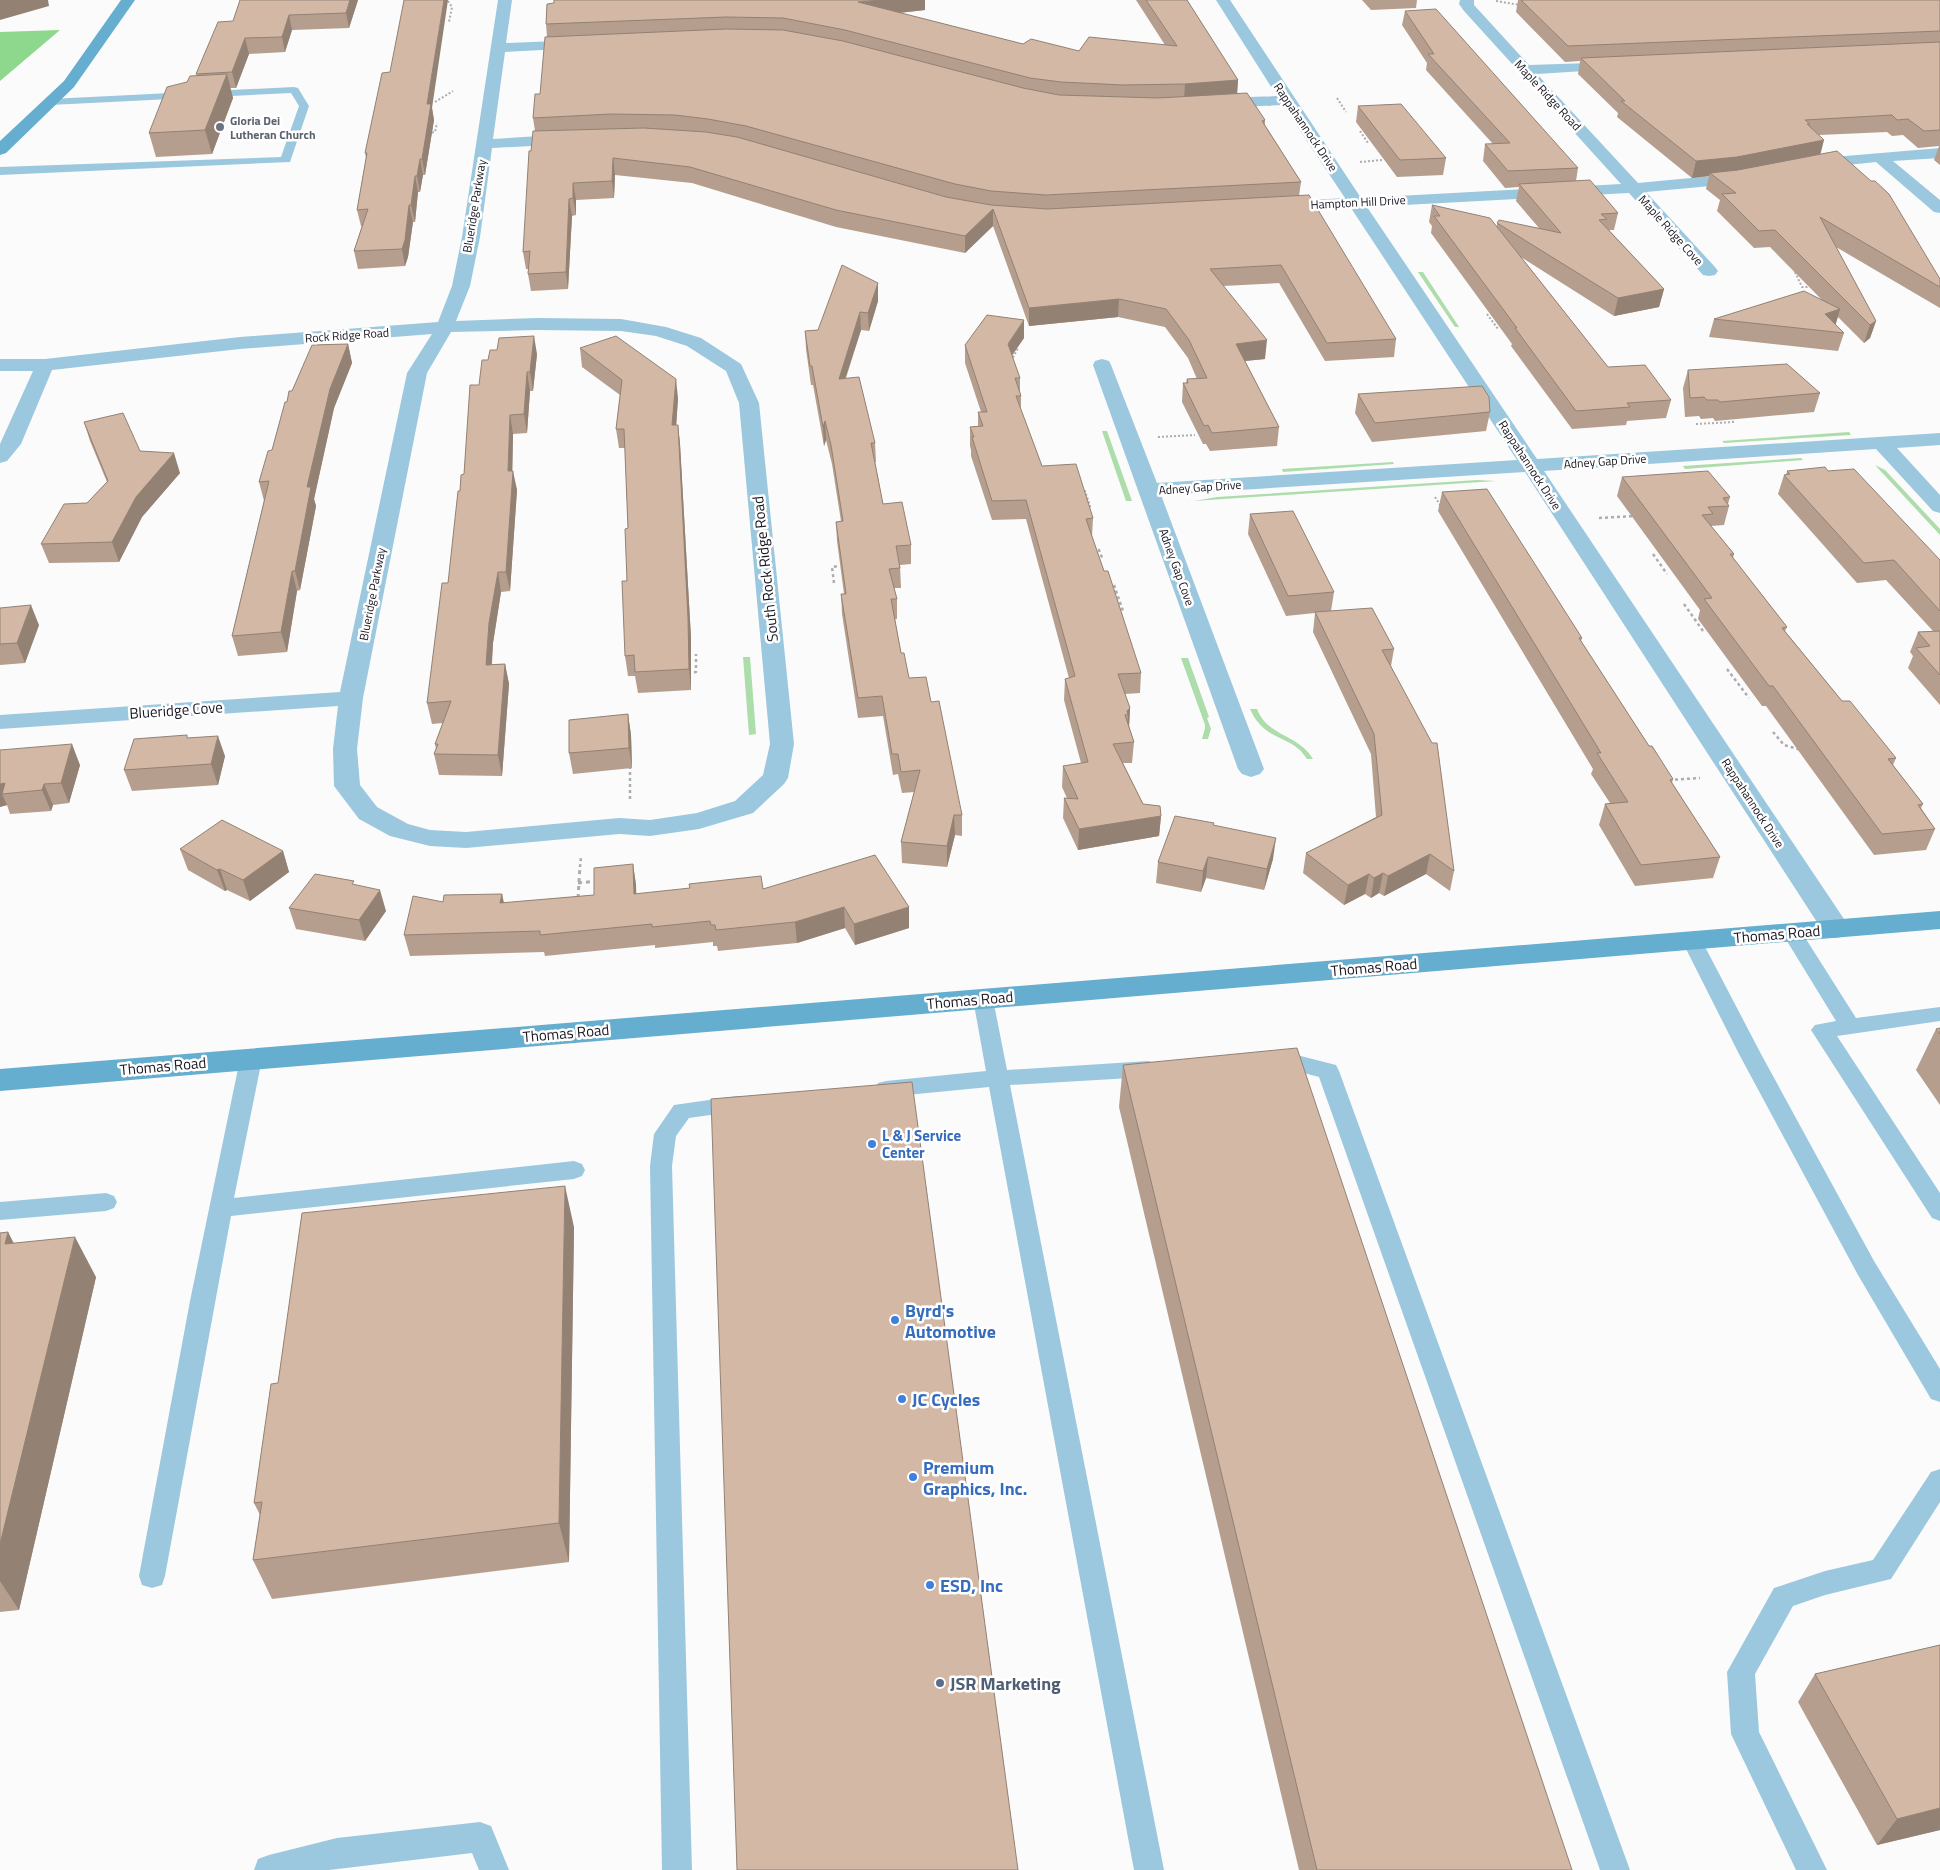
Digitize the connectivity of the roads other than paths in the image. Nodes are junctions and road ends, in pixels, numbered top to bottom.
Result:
1 (128, 0) edge
2 (505, 0) edge
3 (1223, 0) edge
4 (1467, 0) edge
5 (595, 44) edge
6 (498, 48) junction
7 (1629, 65) edge
8 (1525, 70) junction
9 (1287, 100) junction
10 (50, 102) junction
11 (1202, 104) edge
12 (588, 138) edge
13 (484, 144) junction
14 (0, 150) edge
15 (1940, 153) edge
16 (1879, 157) junction
17 (1794, 168) edge
18 (0, 171) edge
19 (1758, 175) edge
20 (1634, 188) junction
21 (1356, 202) junction
22 (1261, 208) edge
23 (1940, 208) edge
24 (1709, 271) dead end
25 (445, 327) junction
26 (694, 342) joint
27 (0, 365) edge
28 (45, 365) junction
29 (1102, 365) dead end
30 (1940, 439) edge
31 (1881, 443) junction
32 (0, 457) edge
33 (1531, 466) junction
34 (1149, 490) junction
35 (1940, 506) edge
36 (351, 698) junction
37 (0, 722) edge
38 (1250, 769) dead end
39 (744, 807) joint
40 (1940, 920) edge
41 (1836, 929) junction
42 (1792, 933) junction
43 (1692, 941) junction
44 (982, 999) junction
45 (1940, 1014) edge
46 (1850, 1026) junction
47 (250, 1059) junction
48 (1255, 1062) edge
49 (1166, 1068) edge
50 (998, 1078) junction
51 (0, 1080) edge
52 (861, 1092) edge
53 (764, 1101) edge
54 (574, 1170) dead end
55 (106, 1202) dead end
56 (220, 1208) junction
57 (0, 1211) edge
58 (1940, 1212) edge
59 (1940, 1391) edge
60 (1940, 1480) edge
61 (152, 1576) dead end
62 (269, 1870) edge
63 (494, 1870) edge
64 (678, 1870) edge
65 (1149, 1870) edge
66 (1615, 1870) edge
67 (1812, 1870) edge

1 - 10 street
2 - 6 street, Blueridge Parkway
3 - 9 street, Rappahannock Drive
4 - 8 street, Maple Ridge Road
5 - 6 street
6 - 13 street, Blueridge Parkway
7 - 8 street
8 - 20 street, Maple Ridge Road
9 - 11 street
9 - 21 street, Rappahannock Drive
10 - 14 street
10 - 18 lane
12 - 13 street
13 - 25 street, Blueridge Parkway
15 - 16 street
16 - 17 street
16 - 23 street
19 - 20 street, Hampton Hill Drive
20 - 21 street, Hampton Hill Drive
20 - 24 street, Maple Ridge Cove
21 - 22 street, Hampton Hill Drive
21 - 33 street, Rappahannock Drive
25 - 26 street, Rock Ridge Road
25 - 28 street, Rock Ridge Road
25 - 36 street, Blueridge Parkway
26 - 39 street, South Rock Ridge Road
27 - 28 street, Rock Ridge Road
28 - 32 street
29 - 34 street, Adney Gap Cove
30 - 31 street, Adney Gap Drive
31 - 33 street, Adney Gap Drive
31 - 35 street
33 - 34 street, Adney Gap Drive
33 - 41 street, Rappahannock Drive
34 - 38 street, Adney Gap Cove
36 - 37 street, Blueridge Cove
36 - 39 street, Blueridge Parkway
40 - 41 street, Thomas Road
41 - 42 street, Thomas Road
42 - 43 street, Thomas Road
42 - 46 lane
43 - 44 street, Thomas Road
43 - 59 lane
44 - 47 street, Thomas Road
44 - 50 lane
45 - 46 lane
46 - 58 lane
47 - 51 street, Thomas Road
47 - 56 lane
48 - 66 lane
49 - 50 lane
50 - 52 lane
50 - 65 lane
53 - 64 lane
54 - 56 lane
55 - 57 lane
56 - 61 lane
60 - 67 lane
62 - 63 lane

